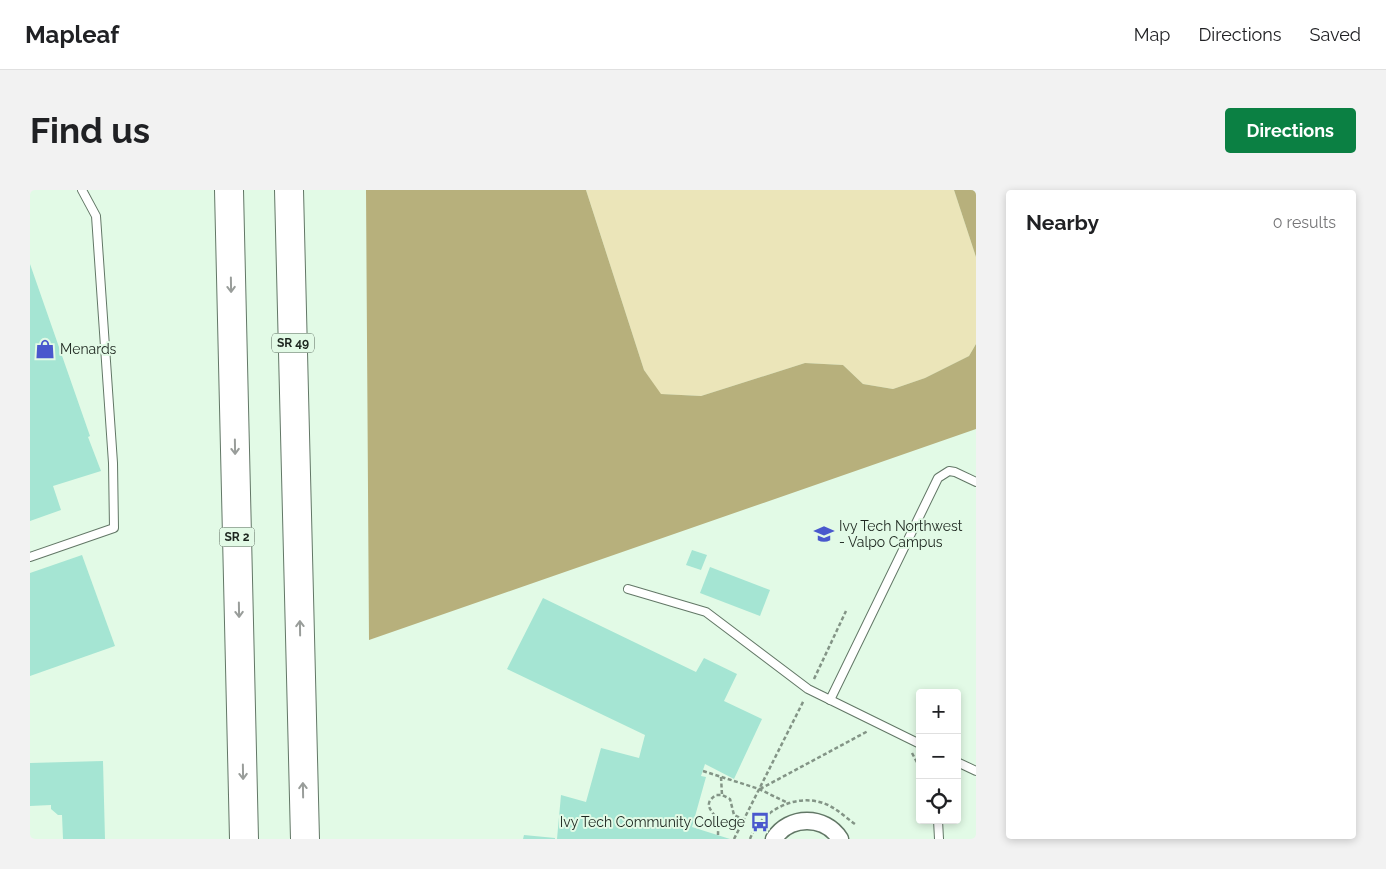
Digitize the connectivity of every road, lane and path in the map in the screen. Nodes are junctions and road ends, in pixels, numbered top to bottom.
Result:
1 (82, 190) edge
2 (223, 190) edge
3 (229, 190) edge
4 (289, 190) edge
5 (306, 190) edge
6 (230, 236) junction
7 (976, 482) edge
8 (296, 495) junction
9 (30, 557) edge
10 (628, 589) dead end
11 (846, 611) dead end
12 (813, 680) dead end
13 (830, 700) junction
14 (811, 704) dead end
15 (860, 727) dead end
16 (868, 730) junction
17 (875, 734) dead end
18 (916, 742) edge
19 (911, 752) dead end
20 (916, 761) edge
21 (961, 764) edge
22 (703, 771) dead end
23 (976, 771) edge
24 (721, 777) junction
25 (759, 789) junction
26 (722, 795) junction
27 (789, 803) dead end
28 (744, 820) junction
29 (938, 824) edge
30 (718, 835) dead end
31 (244, 839) edge
32 (305, 839) edge
33 (734, 839) edge
34 (774, 839) edge
35 (840, 839) edge
36 (939, 839) edge

1 - 9 lane
2 - 6 highway, SR 2
3 - 6 highway
4 - 8 highway, SR 49
5 - 8 highway
6 -> 31 highway, SR 2
7 - 13 lane
32 -> 8 highway
10 - 13 lane
11 - 12 path
13 - 18 lane
14 - 25 path
15 - 16 path
16 - 17 path
16 - 25 path
19 - 20 path
21 - 23 lane
22 - 24 path
24 - 25 path
24 - 26 path
25 - 27 path
25 - 28 path
26 - 28 path
26 - 30 path
28 - 33 path
29 - 36 lane
34 - 35 street

